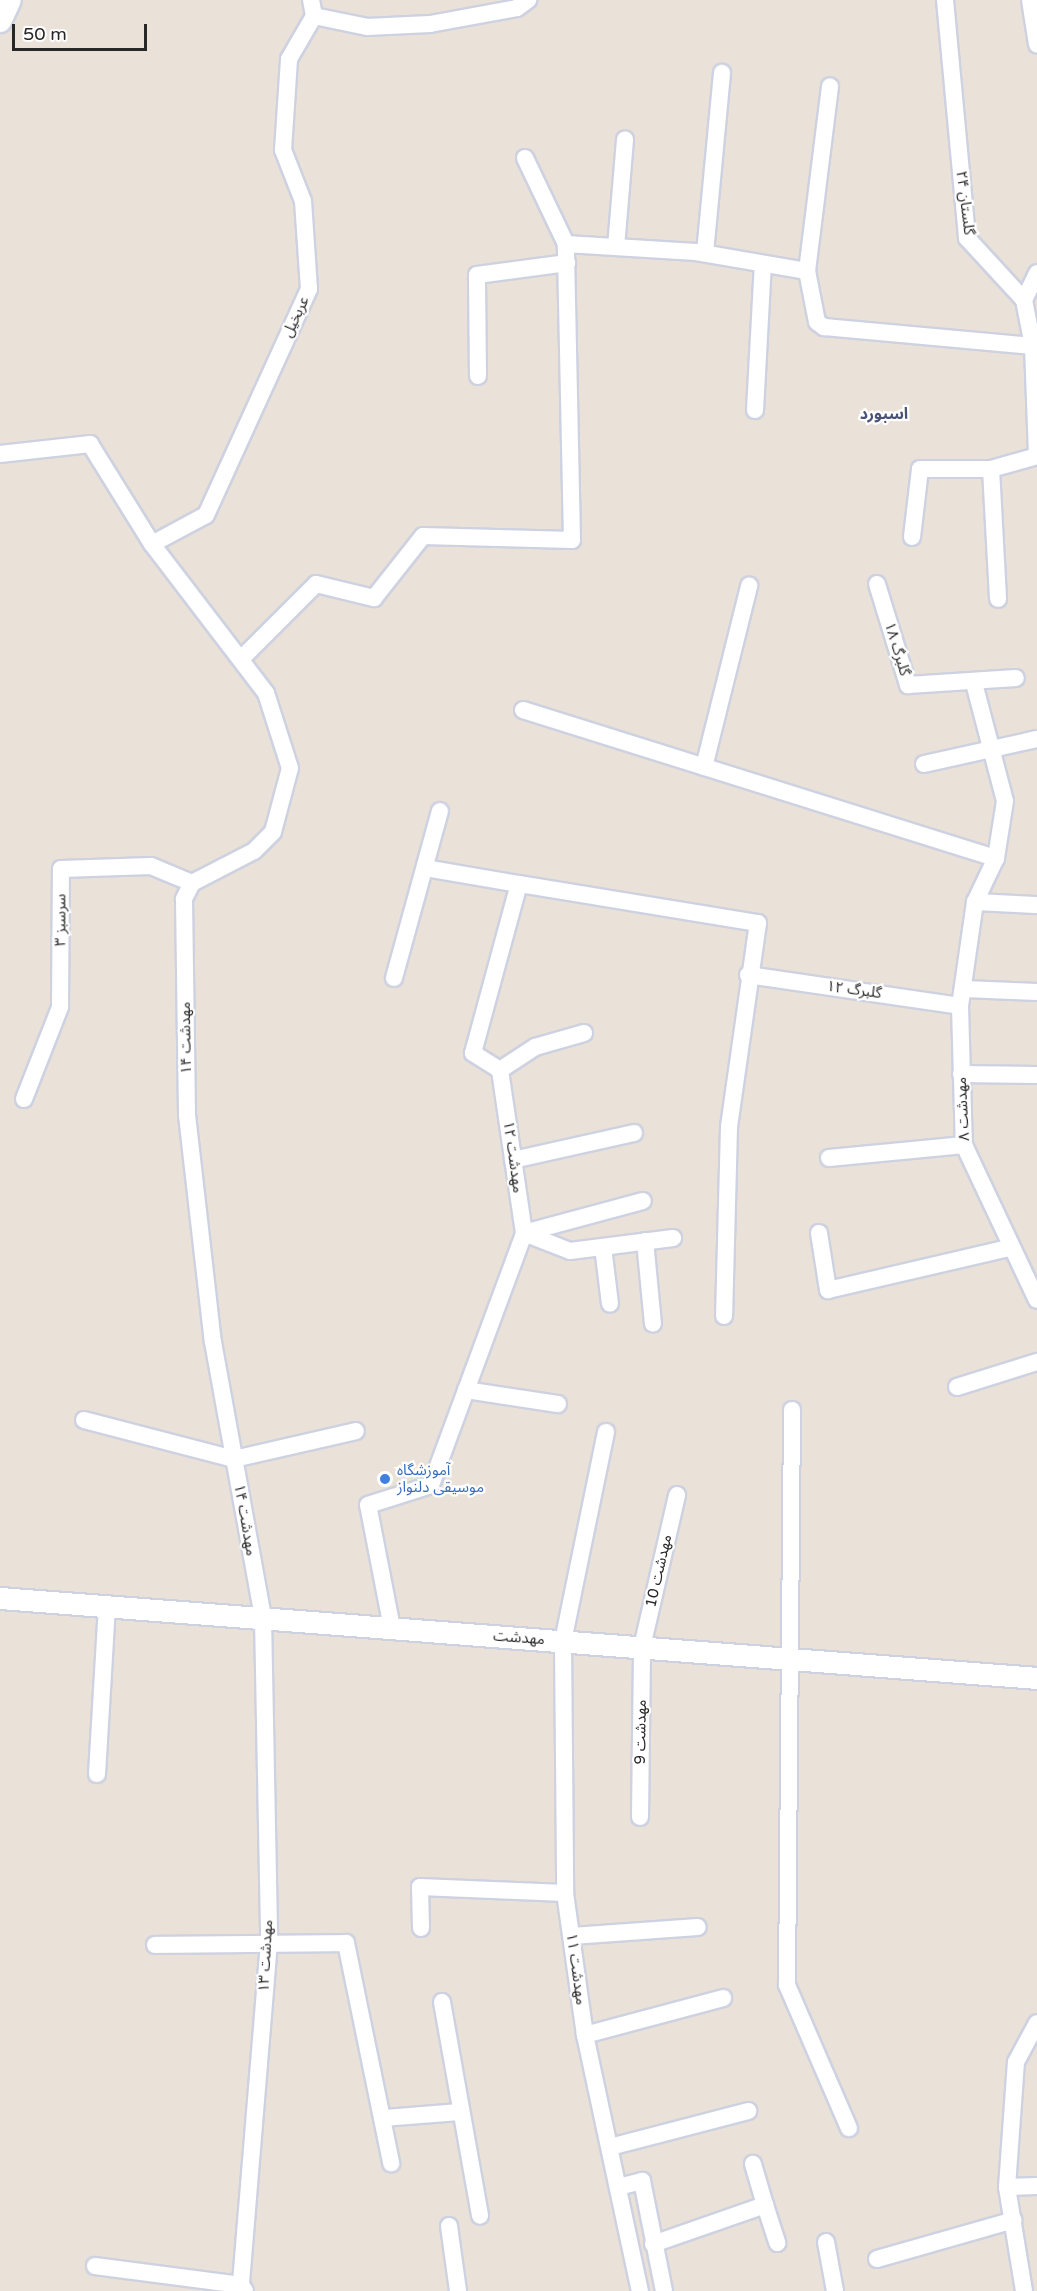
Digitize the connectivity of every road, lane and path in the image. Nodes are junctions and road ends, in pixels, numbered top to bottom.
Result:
1 (10, 0) edge
2 (528, 0) edge
3 (945, 0) edge
4 (1030, 0) edge
5 (313, 8) edge
6 (0, 21) edge
7 (1037, 44) edge
8 (722, 73) dead end
9 (830, 86) dead end
10 (625, 139) dead end
11 (525, 158) dead end
12 (566, 244) junction
13 (616, 247) junction
14 (705, 253) junction
15 (567, 263) junction
16 (763, 264) junction
17 (807, 271) junction
18 (1037, 273) edge
19 (1024, 300) junction
20 (1033, 346) junction
21 (478, 376) dead end
22 (755, 410) dead end
23 (0, 454) edge
24 (1037, 456) edge
25 (991, 469) junction
26 (912, 537) dead end
27 (152, 544) junction
28 (877, 584) dead end
29 (749, 586) dead end
30 (998, 599) dead end
31 (241, 659) junction
32 (1016, 678) dead end
33 (974, 683) junction
34 (523, 710) dead end
35 (1037, 739) edge
36 (991, 752) junction
37 (924, 765) dead end
38 (704, 767) junction
39 (440, 811) dead end
40 (996, 858) junction
41 (424, 868) junction
42 (192, 883) junction
43 (519, 884) junction
44 (975, 903) junction
45 (1037, 906) edge
46 (748, 975) junction
47 (394, 978) dead end
48 (964, 988) junction
49 (1037, 992) edge
50 (960, 1006) junction
51 (585, 1033) dead end
52 (500, 1070) junction
53 (961, 1074) junction
54 (1037, 1075) edge
55 (24, 1099) dead end
56 (634, 1133) dead end
57 (964, 1145) junction
58 (828, 1158) dead end
59 (513, 1160) junction
60 (643, 1201) dead end
61 (524, 1233) junction
62 (819, 1233) dead end
63 (673, 1238) dead end
64 (645, 1242) junction
65 (603, 1246) junction
66 (1009, 1248) junction
67 (1037, 1300) edge
68 (610, 1304) dead end
69 (724, 1316) dead end
70 (653, 1324) dead end
71 (1037, 1362) edge
72 (957, 1387) dead end
73 (466, 1390) junction
74 (558, 1404) dead end
75 (792, 1410) dead end
76 (84, 1420) dead end
77 (356, 1431) dead end
78 (606, 1432) dead end
79 (234, 1459) junction
80 (677, 1496) dead end
81 (0, 1598) edge
82 (107, 1606) junction
83 (262, 1618) junction
84 (392, 1628) junction
85 (563, 1642) junction
86 (642, 1647) junction
87 (788, 1661) junction
88 (1037, 1678) edge
89 (97, 1774) dead end
90 (640, 1818) dead end
91 (566, 1893) junction
92 (421, 1928) dead end
93 (698, 1928) dead end
94 (572, 1936) junction
95 (269, 1942) junction
96 (155, 1945) dead end
97 (723, 1998) dead end
98 (442, 2002) dead end
99 (1037, 2023) edge
100 (585, 2035) junction
101 (748, 2111) dead end
102 (461, 2112) junction
103 (384, 2118) junction
104 (849, 2128) dead end
105 (610, 2147) junction
106 (391, 2163) dead end
107 (753, 2164) dead end
108 (1037, 2186) edge
109 (618, 2187) junction
110 (1007, 2187) junction
111 (765, 2205) junction
112 (480, 2216) dead end
113 (1014, 2220) junction
114 (449, 2226) dead end
115 (826, 2242) dead end
116 (777, 2243) dead end
117 (653, 2244) junction
118 (878, 2259) dead end
119 (95, 2266) dead end
120 (243, 2288) edge
121 (1020, 2290) edge
122 (458, 2291) edge
123 (640, 2291) edge
124 (664, 2291) edge
125 (835, 2291) edge

1 - 6 street
2 - 5 street
3 - 19 street, گلستان ۲۴
4 - 7 street
5 - 27 street, عربخیل
8 - 14 street
9 - 17 street
10 - 13 street
11 - 12 street
12 - 13 street
12 - 15 street
13 - 14 street
14 - 16 street
15 - 21 street
15 - 31 street
16 - 17 street
16 - 22 street
17 - 20 street
18 - 19 street
19 - 20 street
20 - 24 street
23 - 27 street
24 - 25 street
25 - 26 street
25 - 30 street
27 - 31 street
28 - 33 street, گلبرگ ۱۸
29 - 38 street
31 - 42 street
32 - 33 street
33 - 36 street, مهدشت ۸
34 - 38 street
35 - 36 street
36 - 37 street
36 - 40 street, مهدشت ۸
38 - 40 street
39 - 41 street
40 - 44 street, مهدشت ۸
41 - 43 street
41 - 47 street
42 - 55 street, سرسبز ۳
42 - 79 street, مهدشت ۱۴
43 - 46 street
43 - 52 street
44 - 45 street
44 - 48 street, مهدشت ۸
46 - 50 street, گلبرگ ١٢
46 - 69 street
48 - 49 street
48 - 50 street, مهدشت ۸
50 - 53 street, مهدشت ۸
51 - 52 street
52 - 59 street, مهدشت ۱۲
53 - 54 street
53 - 57 street, مهدشت ۸
56 - 59 street
57 - 58 street
57 - 66 street, مهدشت ۸
59 - 61 street, مهدشت ۱۲
60 - 61 street
61 - 65 street
61 - 73 street, مهدشت ۱۲
62 - 66 street
63 - 64 street
64 - 65 street
64 - 70 street
65 - 68 street
66 - 67 street, مهدشت ۸
71 - 72 street
73 - 74 street
73 - 84 street, مهدشت ۱۲
75 - 87 street
76 - 79 street
77 - 79 street
78 - 85 street, مهدشت ۱۱
79 - 83 street, مهدشت ۱۴
80 - 86 street, مهدشت 10
81 - 82 street, مهدشت
82 - 83 street, مهدشت
82 - 89 street
83 - 84 street, مهدشت
83 - 95 street, مهدشت ۱۳
84 - 85 street, مهدشت
85 - 86 street, مهدشت
85 - 91 street, مهدشت ۱۱
86 - 87 street, مهدشت
86 - 90 street, مهدشت 9
87 - 88 street, مهدشت
87 - 104 street
91 - 92 street
91 - 94 street, مهدشت ۱۱
93 - 94 street
94 - 100 street, مهدشت ۱۱
95 - 96 street
95 - 103 street
95 - 120 street, مهدشت ۱۳
97 - 100 street
98 - 102 street
99 - 110 street
100 - 105 street, مهدشت ۱۱
101 - 105 street
102 - 103 street
102 - 112 street
103 - 106 street
105 - 109 street, مهدشت ۱۱
107 - 111 street
108 - 110 street
109 - 117 street
109 - 123 street, مهدشت ۱۱
110 - 113 street
111 - 116 street
111 - 117 street
113 - 118 street
113 - 121 street
114 - 122 street
115 - 125 street
117 - 124 street
119 - 120 street

